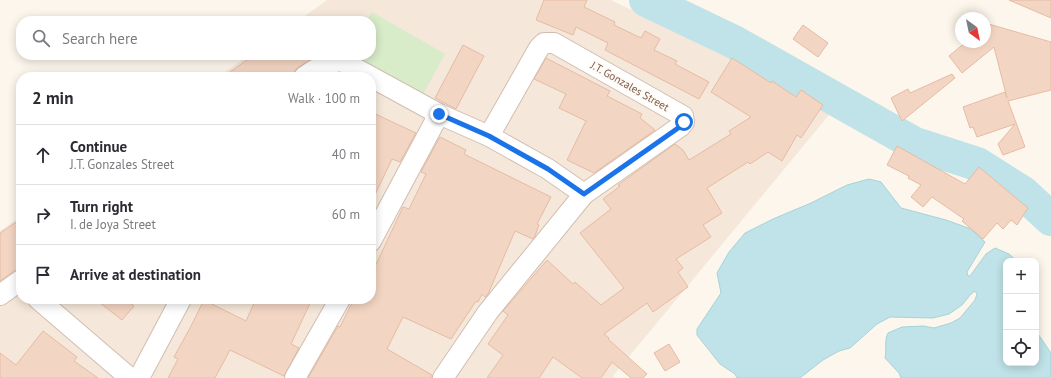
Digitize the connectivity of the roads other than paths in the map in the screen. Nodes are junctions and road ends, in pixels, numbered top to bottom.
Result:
1 (311, 72) edge
2 (362, 72) edge
3 (376, 80) edge
4 (439, 114) junction
5 (489, 136) junction
6 (584, 194) junction
7 (376, 232) edge
8 (16, 285) edge
9 (0, 296) edge
10 (44, 304) edge
11 (178, 304) edge
12 (337, 304) edge
13 (130, 378) edge
14 (140, 378) edge
15 (295, 378) edge
16 (443, 378) edge

1 - 2 street
3 - 4 street
4 - 5 street
4 - 7 street
5 - 6 street
5 - 6 street, J.T. Gonzales Street
6 - 16 street, J.T. Gonzales Street
8 - 9 street
10 - 13 street
11 - 14 street
12 - 15 street

